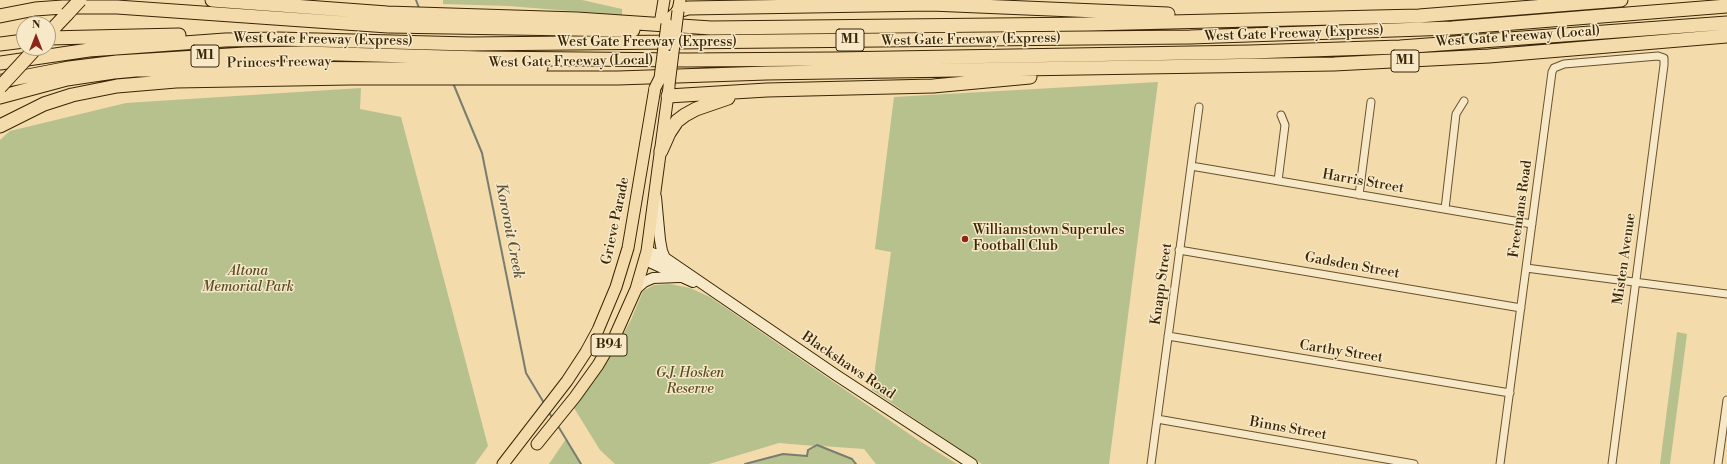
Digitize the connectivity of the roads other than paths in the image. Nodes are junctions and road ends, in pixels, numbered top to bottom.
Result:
1 (80, 0) edge
2 (212, 0) edge
3 (664, 0) edge
4 (701, 0) edge
5 (1621, 0) edge
6 (679, 6) edge
7 (1727, 6) edge
8 (713, 8) junction
9 (0, 16) edge
10 (1375, 17) junction
11 (387, 19) junction
12 (1727, 23) edge
13 (664, 24) junction
14 (56, 27) edge
15 (711, 28) junction
16 (56, 34) edge
17 (1727, 36) edge
18 (278, 39) junction
19 (16, 42) edge
20 (0, 44) edge
21 (29, 56) edge
22 (1664, 58) joint
23 (0, 63) edge
24 (411, 68) junction
25 (479, 68) junction
26 (1083, 69) junction
27 (136, 70) junction
28 (350, 78) junction
29 (0, 81) edge
30 (0, 87) edge
31 (655, 88) junction
32 (669, 90) junction
33 (767, 90) junction
34 (0, 97) edge
35 (1464, 101) dead end
36 (1371, 102) dead end
37 (1199, 107) dead end
38 (1281, 116) dead end
39 (0, 126) edge
40 (661, 151) junction
41 (1190, 166) junction
42 (1278, 181) junction
43 (656, 193) junction
44 (1359, 195) junction
45 (1445, 209) junction
46 (1532, 224) junction
47 (628, 248) junction
48 (1179, 250) junction
49 (646, 255) junction
50 (666, 258) junction
51 (1526, 268) junction
52 (683, 278) junction
53 (1636, 282) junction
54 (636, 289) junction
55 (710, 289) junction
56 (1727, 294) edge
57 (1521, 308) junction
58 (1168, 336) junction
59 (1510, 393) junction
60 (1727, 400) edge
61 (1156, 419) junction
62 (537, 444) dead end
63 (503, 464) edge
64 (972, 464) edge
65 (1151, 464) edge
66 (1414, 464) edge
67 (1500, 464) edge
68 (1612, 464) edge
69 (1718, 464) edge

1 - 14 highway, bridge
2 - 11 highway, West Gate Freeway (Local) / M1
3 - 13 main road, Grieve Parade / B94
4 - 8 highway
5 - 10 highway, West Gate Freeway (Local) / M1
6 - 8 highway
6 - 13 main road
6 - 32 main road, B94, bridge
7 - 18 highway, West Gate Freeway (Express) / M1
8 - 10 highway
9 - 11 highway
10 - 15 highway, West Gate Freeway (Local) / M1
11 - 15 highway, West Gate Freeway (Local) / M1
11 - 15 highway
12 - 25 highway, West Gate Freeway (Express) / M1
13 - 31 main road, Grieve Parade / B94
16 - 18 highway
17 - 26 highway, West Gate Freeway (Local) / M1
18 - 23 highway, West Gate Freeway (Express) / M1
19 - 20 highway
21 - 30 highway, bridge
22 - 46 street, Freemans Road
22 - 53 street, Misten Avenue
24 - 25 highway, West Gate Freeway (Express) / M1
24 - 25 highway, West Gate Freeway (Local) / M1
24 - 27 highway
24 - 28 highway, West Gate Freeway (Local) / M1
24 - 29 highway, West Gate Freeway (Express) / M1
25 - 26 highway, West Gate Freeway (Local) / M1
26 - 33 highway
27 - 28 highway
27 - 34 highway
28 - 39 highway, Princes Freeway / M1
31 - 32 main road
31 - 47 main road, Grieve Parade / B94
32 - 33 highway
32 - 40 main road, B94
33 - 40 highway
35 - 45 street
36 - 44 street
37 - 41 street, Knapp Street
38 - 42 street
40 - 43 main road, B94
41 - 42 street, Harris Street
41 - 48 street, Knapp Street
42 - 44 street, Harris Street
43 - 49 main road, B94
43 - 50 main road
44 - 45 street, Harris Street
45 - 46 street, Harris Street
46 - 51 street, Freemans Road
47 - 49 main road
47 - 63 main road, Grieve Parade / B94
48 - 57 street, Gadsden Street
48 - 58 street, Knapp Street
49 - 50 main road, Blackshaws Road
49 - 52 main road, Blackshaws Road
49 - 54 main road, B94
50 - 55 main road, Blackshaws Road
51 - 53 street
51 - 57 street, Freemans Road
52 - 54 main road
52 - 55 main road, Blackshaws Road
53 - 56 street
53 - 68 street, Misten Avenue
54 - 62 main road, B94
55 - 64 main road, Blackshaws Road
57 - 59 street, Freemans Road
58 - 59 street, Carthy Street
58 - 61 street, Knapp Street
59 - 67 street, Freemans Road
60 - 69 street
61 - 65 street, Knapp Street
61 - 66 street, Binns Street

